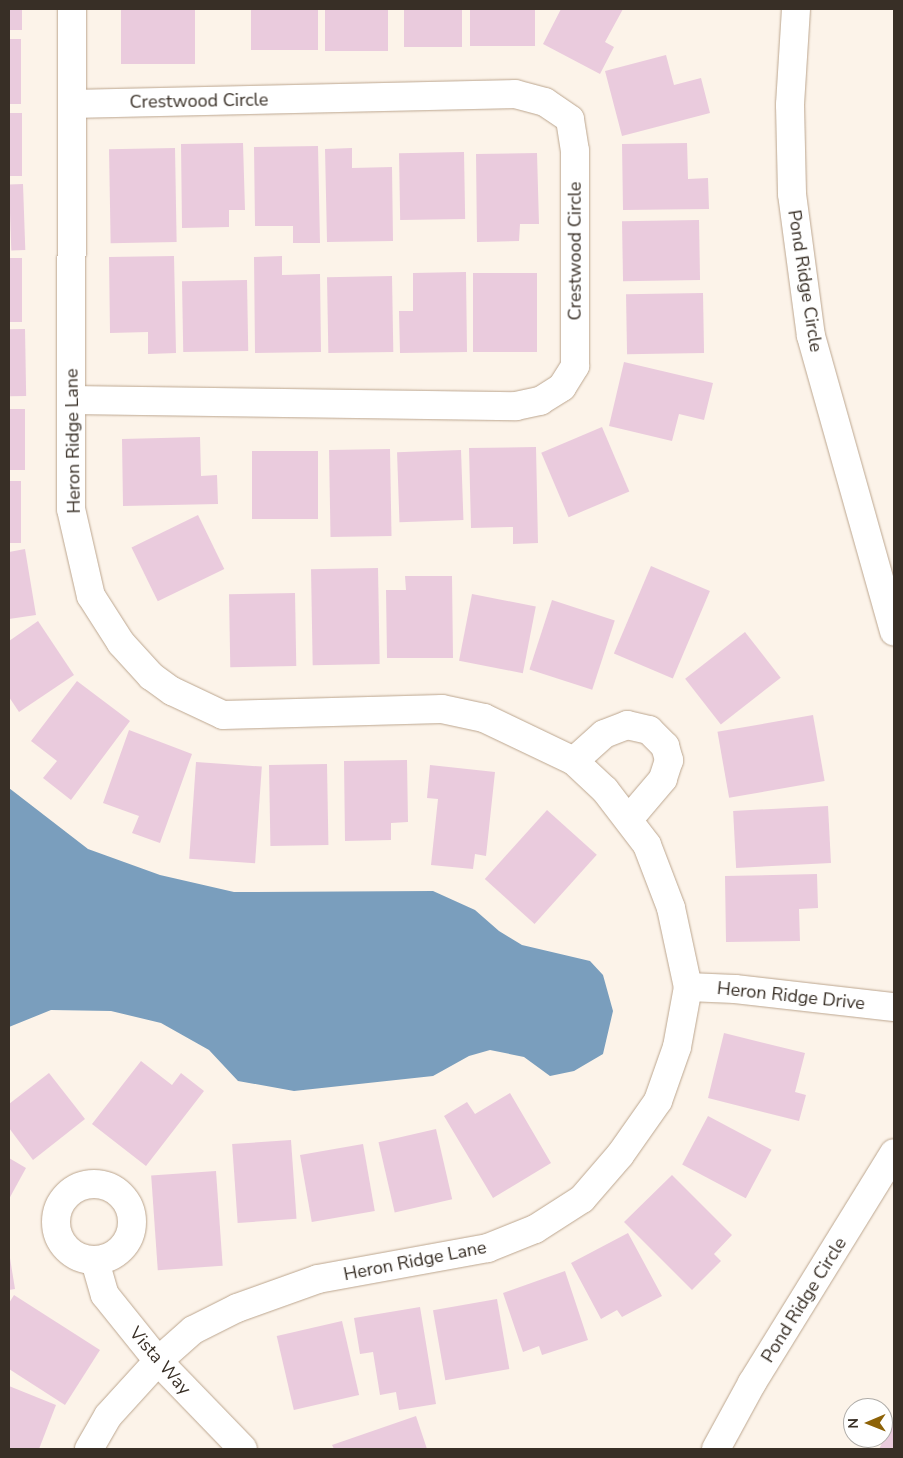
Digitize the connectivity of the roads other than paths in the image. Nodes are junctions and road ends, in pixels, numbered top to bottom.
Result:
1 (72, 9) edge
2 (796, 9) edge
3 (74, 104) junction
4 (71, 400) junction
5 (894, 632) edge
6 (574, 762) junction
7 (629, 820) junction
8 (688, 987) junction
9 (894, 1007) edge
10 (894, 1153) edge
11 (95, 1261) dead end
12 (158, 1362) junction
13 (89, 1449) edge
14 (243, 1449) edge
15 (716, 1449) edge

1 - 3 street, Heron Ridge Lane
2 - 5 street, Pond Ridge Circle
3 - 4 street, Heron Ridge Lane
3 - 4 street, Crestwood Circle
4 - 6 street, Heron Ridge Lane
6 - 7 street, Heron Ridge Lane
6 - 7 street
7 - 8 street, Heron Ridge Lane
8 - 9 street, Heron Ridge Drive
8 - 12 street, Heron Ridge Lane
10 - 15 street, Pond Ridge Circle
11 - 12 street, Vista Way
12 - 13 street, Heron Ridge Lane
12 - 14 street, Vista Way

